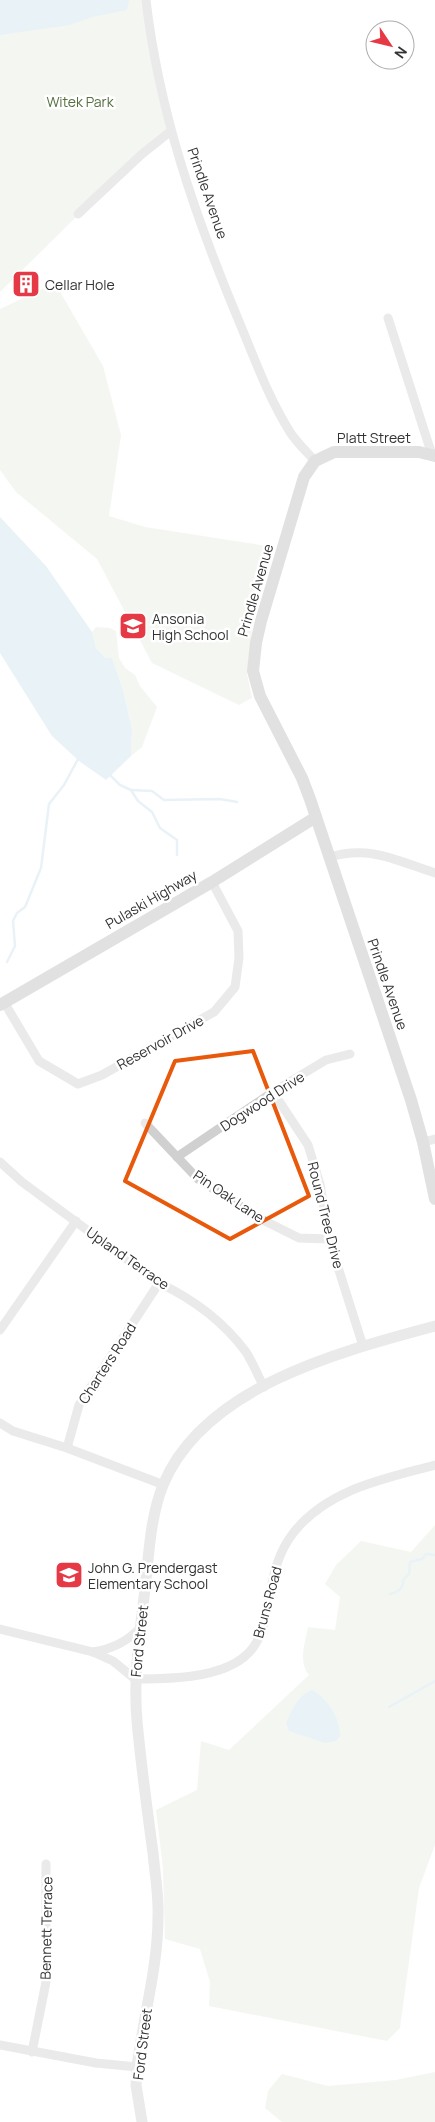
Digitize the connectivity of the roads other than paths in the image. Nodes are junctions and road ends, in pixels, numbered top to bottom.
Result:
1 (146, 0) edge
2 (171, 131) junction
3 (78, 214) dead end
4 (388, 318) dead end
5 (434, 455) edge
6 (316, 461) junction
7 (316, 817) junction
8 (330, 857) junction
9 (435, 873) edge
10 (212, 882) junction
11 (2, 1003) edge
12 (350, 1054) dead end
13 (273, 1092) junction
14 (145, 1123) dead end
15 (429, 1140) edge
16 (177, 1156) junction
17 (0, 1162) edge
18 (435, 1198) edge
19 (76, 1221) junction
20 (329, 1239) junction
21 (159, 1283) junction
22 (435, 1326) edge
23 (0, 1330) edge
24 (363, 1346) junction
25 (264, 1387) junction
26 (0, 1423) edge
27 (67, 1448) junction
28 (435, 1465) edge
29 (164, 1485) junction
30 (0, 1628) edge
31 (140, 1628) junction
32 (93, 1652) junction
33 (135, 1680) junction
34 (46, 1864) dead end
35 (0, 2045) edge
36 (32, 2052) junction
37 (137, 2067) junction
38 (142, 2122) edge

1 - 2 street, Prindle Avenue
2 - 3 street
2 - 6 street, Prindle Avenue
4 - 5 street
5 - 6 main road, Platt Street
6 - 7 main road, Prindle Avenue
7 - 8 main road, Prindle Avenue
7 - 10 main road, Pulaski Highway
8 - 9 street
8 - 15 main road, Prindle Avenue
10 - 11 main road, Pulaski Highway
10 - 11 street, Reservoir Drive
12 - 13 street, Dogwood Drive
13 - 16 street, Dogwood Drive
13 - 20 street, Round Tree Drive
14 - 16 street, Pin Oak Lane
15 - 18 main road, Prindle Avenue
16 - 20 street, Pin Oak Lane
17 - 19 street, Upland Terrace
19 - 21 street, Upland Terrace
19 - 23 street
20 - 24 street, Round Tree Drive
21 - 25 street, Upland Terrace
21 - 27 street, Charters Road
22 - 24 street, Ford Street
24 - 25 street, Ford Street
25 - 29 street, Ford Street
26 - 27 street
27 - 29 street
28 - 33 street, Bruns Road
29 - 31 street, Ford Street
30 - 32 street
31 - 32 street
31 - 33 street, Ford Street
32 - 33 street
33 - 37 street, Ford Street
34 - 36 street, Bennett Terrace
35 - 36 street
36 - 37 street
37 - 38 street, Ford Street

